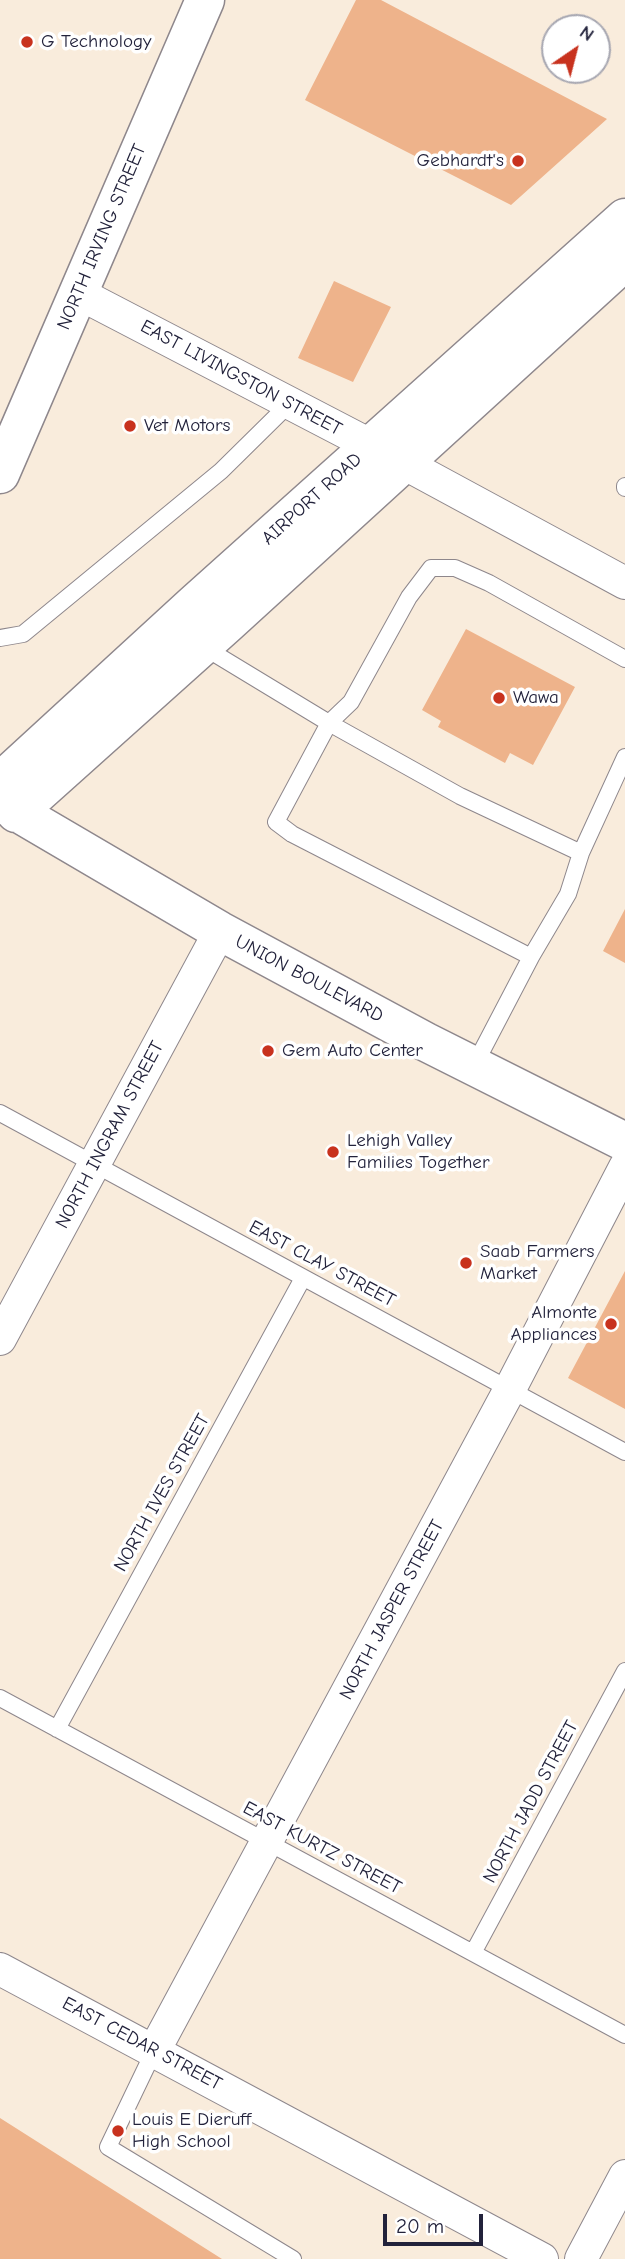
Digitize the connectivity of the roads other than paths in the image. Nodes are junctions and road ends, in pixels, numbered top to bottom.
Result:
1 (205, 0) edge
2 (625, 218) edge
3 (625, 261) edge
4 (78, 293) junction
5 (289, 404) junction
6 (388, 455) junction
7 (0, 474) edge
8 (625, 583) edge
9 (0, 638) edge
10 (202, 646) junction
11 (625, 659) edge
12 (329, 723) junction
13 (625, 757) edge
14 (4, 806) edge
15 (581, 853) junction
16 (220, 930) junction
17 (531, 957) junction
18 (474, 1066) junction
19 (0, 1113) edge
20 (625, 1142) edge
21 (94, 1165) junction
22 (625, 1167) edge
23 (303, 1278) junction
24 (0, 1339) edge
25 (510, 1389) junction
26 (625, 1452) edge
27 (625, 1671) edge
28 (0, 1698) edge
29 (57, 1729) junction
30 (267, 1842) junction
31 (473, 1953) junction
32 (0, 1969) edge
33 (625, 2035) edge
34 (155, 2051) junction
35 (625, 2176) edge
36 (293, 2259) edge
37 (542, 2259) edge
38 (581, 2259) edge

1 - 4 main road, NORTH IRVING STREET
2 - 6 main road, AIRPORT ROAD
3 - 6 main road, AIRPORT ROAD
4 - 5 street, EAST LIVINGSTON STREET
4 - 7 main road, NORTH IRVING STREET
5 - 6 street, EAST LIVINGSTON STREET
5 - 9 lane
6 - 8 street, EAST LIVINGSTON STREET
6 - 10 main road, AIRPORT ROAD
6 - 14 main road, AIRPORT ROAD
10 - 12 lane
10 - 14 main road, AIRPORT ROAD
11 - 12 lane
12 - 15 lane
12 - 17 lane
13 - 15 lane
14 - 16 main road, UNION BOULEVARD
15 - 17 lane
16 - 18 main road, UNION BOULEVARD
16 - 21 street, NORTH INGRAM STREET
17 - 18 lane
18 - 20 main road, UNION BOULEVARD
19 - 21 lane, EAST CLAY STREET
21 - 23 lane, EAST CLAY STREET
21 - 24 street, NORTH INGRAM STREET
22 - 25 street, NORTH JASPER STREET
23 - 25 lane, EAST CLAY STREET
23 - 29 lane, NORTH IVES STREET
25 - 26 lane, EAST CLAY STREET
25 - 30 street, NORTH JASPER STREET
27 - 31 lane, NORTH JADD STREET
28 - 29 lane, EAST KURTZ STREET
29 - 30 lane, EAST KURTZ STREET
30 - 31 lane, EAST KURTZ STREET
30 - 34 street, NORTH JASPER STREET
31 - 33 lane, EAST KURTZ STREET
32 - 34 street, EAST CEDAR STREET
34 - 36 lane
34 - 37 street, EAST CEDAR STREET
35 - 38 street

